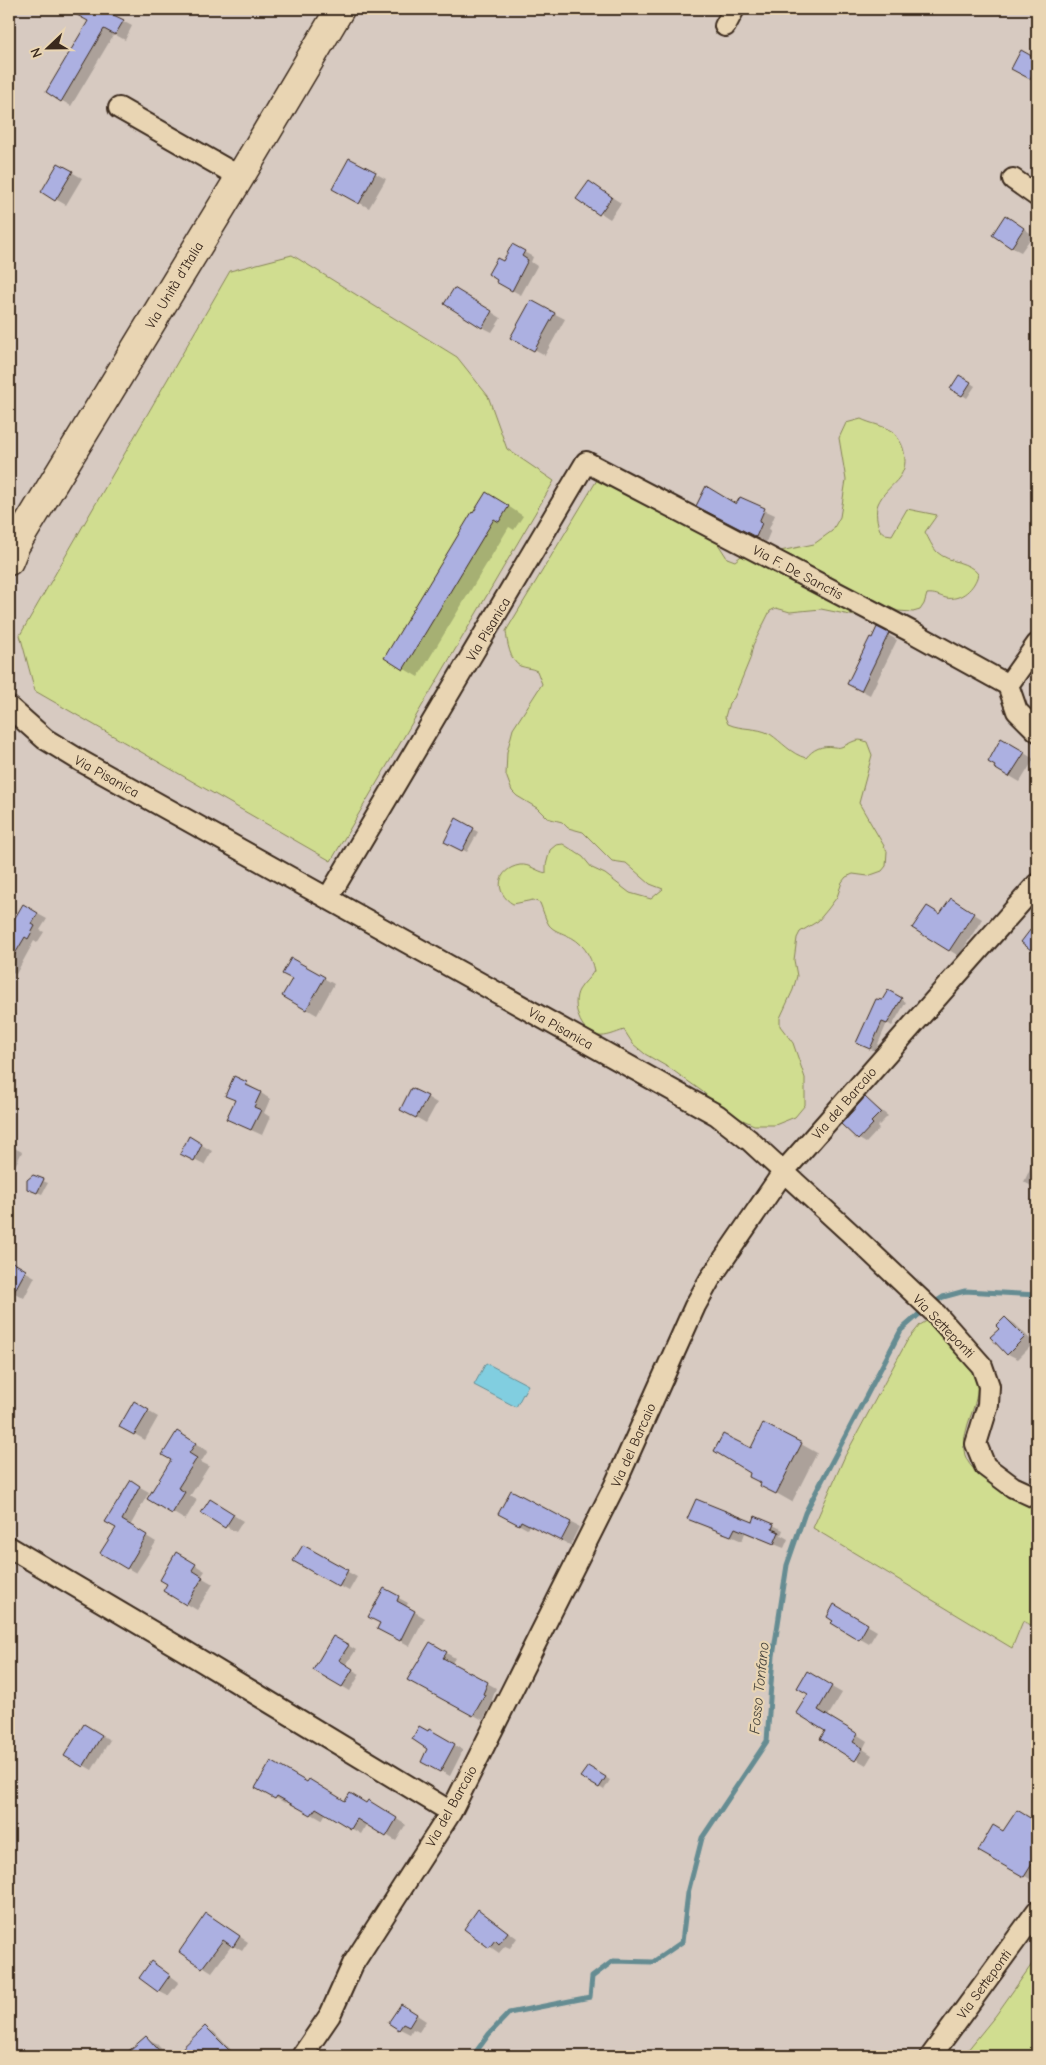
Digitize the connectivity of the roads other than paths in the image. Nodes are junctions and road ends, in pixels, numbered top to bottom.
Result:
1 (340, 9) edge
2 (119, 108) dead end
3 (240, 177) junction
4 (1013, 179) dead end
5 (1037, 196) edge
6 (586, 462) joint
7 (11, 553) edge
8 (1037, 644) edge
9 (1008, 685) junction
10 (9, 708) edge
11 (9, 726) edge
12 (1037, 731) edge
13 (45, 739) junction
14 (1037, 884) edge
15 (328, 898) junction
16 (784, 1171) junction
17 (1037, 1498) edge
18 (9, 1547) edge
19 (451, 1812) junction
20 (1037, 1911) edge
21 (302, 2056) edge
22 (931, 2056) edge

1 - 3 main road, Via Unità d'Italia
2 - 3 street
3 - 7 main road, Via Unità d'Italia
4 - 5 street
6 - 9 street, Via F. De Sanctis
6 - 15 street, Via Pisanica
8 - 9 street
9 - 12 street
10 - 13 street, Via Pisanica
11 - 13 street, Via Pisanica
13 - 15 street, Via Pisanica
14 - 16 street, Via del Barcaio
15 - 16 street, Via Pisanica
16 - 17 street, Via Setteponti
16 - 19 street, Via del Barcaio
18 - 19 street
19 - 21 street, Via del Barcaio
20 - 22 street, Via Setteponti

